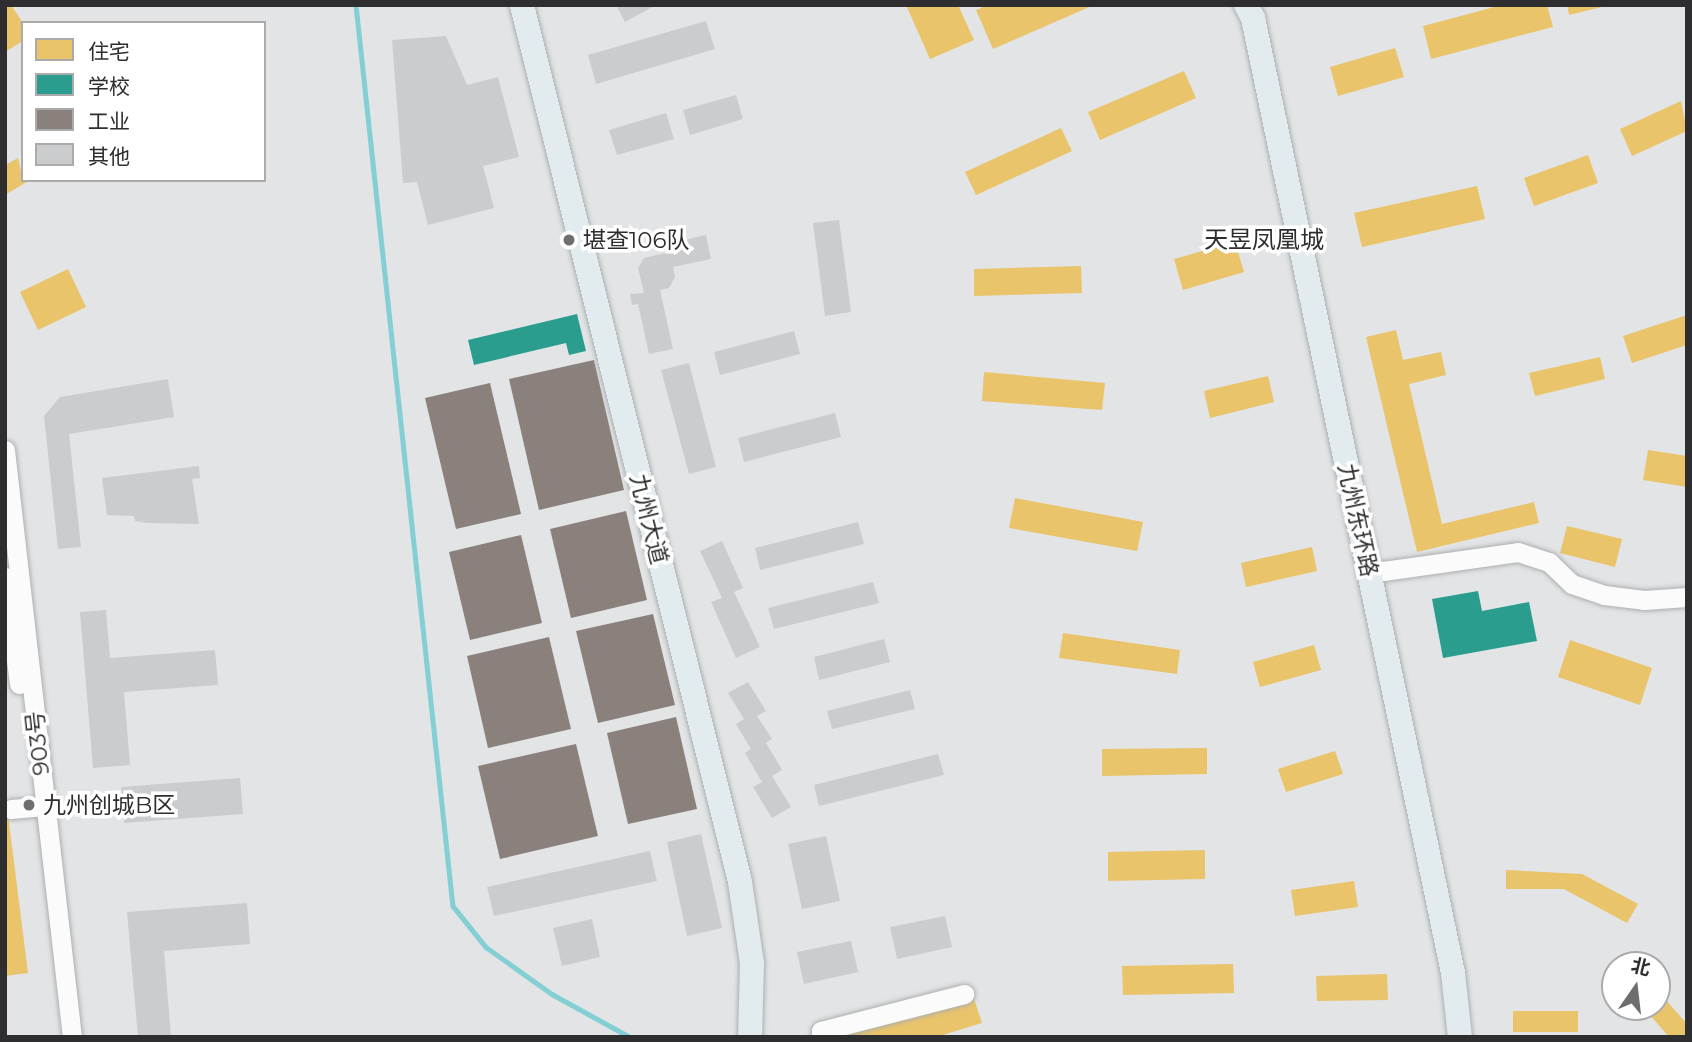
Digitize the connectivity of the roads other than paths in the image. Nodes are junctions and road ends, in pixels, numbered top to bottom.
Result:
1 (510, 5) edge
2 (522, 5) edge
3 (1246, 5) edge
4 (5, 450) edge
5 (1369, 573) junction
6 (5, 577) edge
7 (1687, 597) edge
8 (40, 806) junction
9 (11, 809) dead end
10 (964, 995) dead end
11 (58, 1037) edge
12 (72, 1037) edge
13 (737, 1037) edge
14 (750, 1037) edge
15 (821, 1037) edge
16 (1460, 1037) edge

1 - 13 main road
2 - 14 main road, 九州大道
3 - 5 main road, 九州东环路
4 - 8 street, 903号
5 - 7 street
5 - 16 main road, 九州东环路
6 - 8 street
8 - 9 street
8 - 11 street
8 - 12 street, 903号
10 - 15 street

